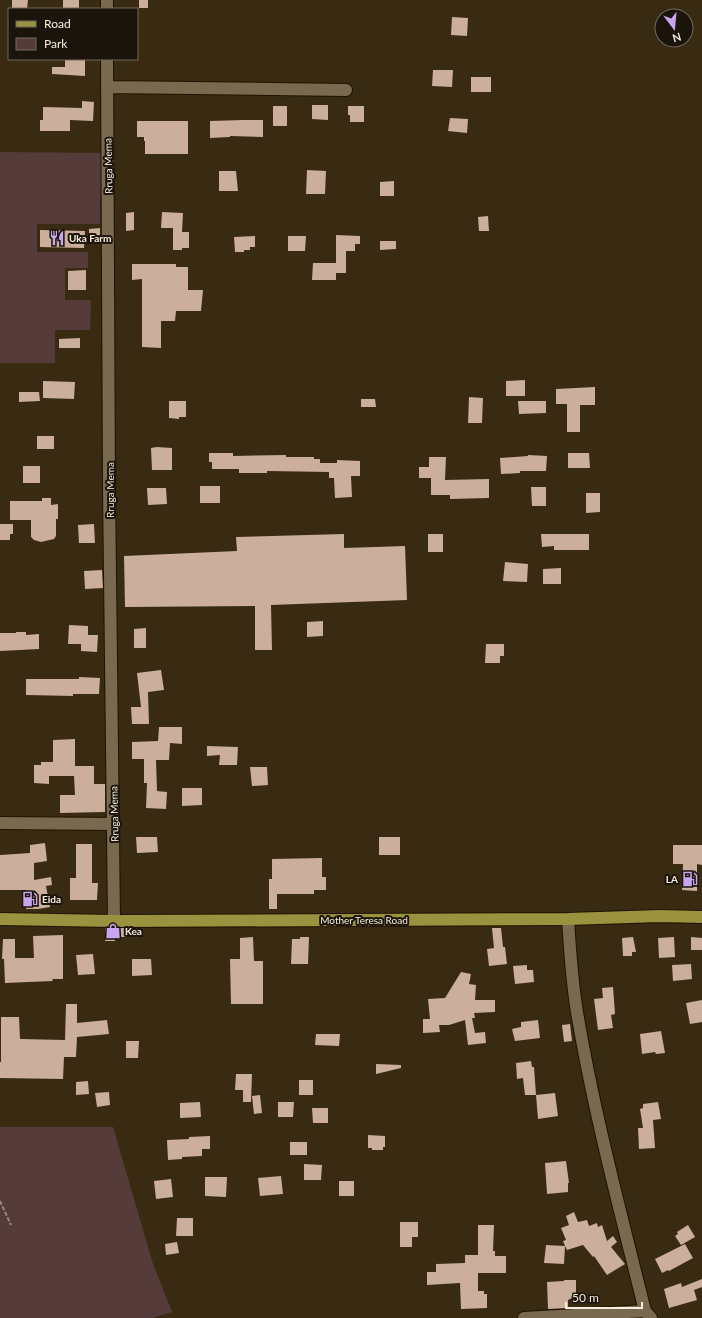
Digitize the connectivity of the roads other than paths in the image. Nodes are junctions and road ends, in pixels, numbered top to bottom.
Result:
1 (107, 60) edge
2 (107, 88) junction
3 (346, 90) dead end
4 (0, 823) edge
5 (114, 824) junction
6 (702, 917) edge
7 (0, 919) edge
8 (568, 919) junction
9 (26, 920) junction
10 (114, 921) junction
11 (0, 927) edge
12 (648, 1314) edge
13 (524, 1318) edge

1 - 2 street, Rruga Mema
2 - 3 street
2 - 5 street, Rruga Mema
4 - 5 street
5 - 10 street, Rruga Mema
6 - 8 main road, Mother Teresa Road
7 - 9 main road, Mother Teresa Road
8 - 10 main road, Mother Teresa Road
8 - 12 street
9 - 10 main road, Mother Teresa Road
9 - 11 main road, Mother Teresa Road
12 - 13 street

